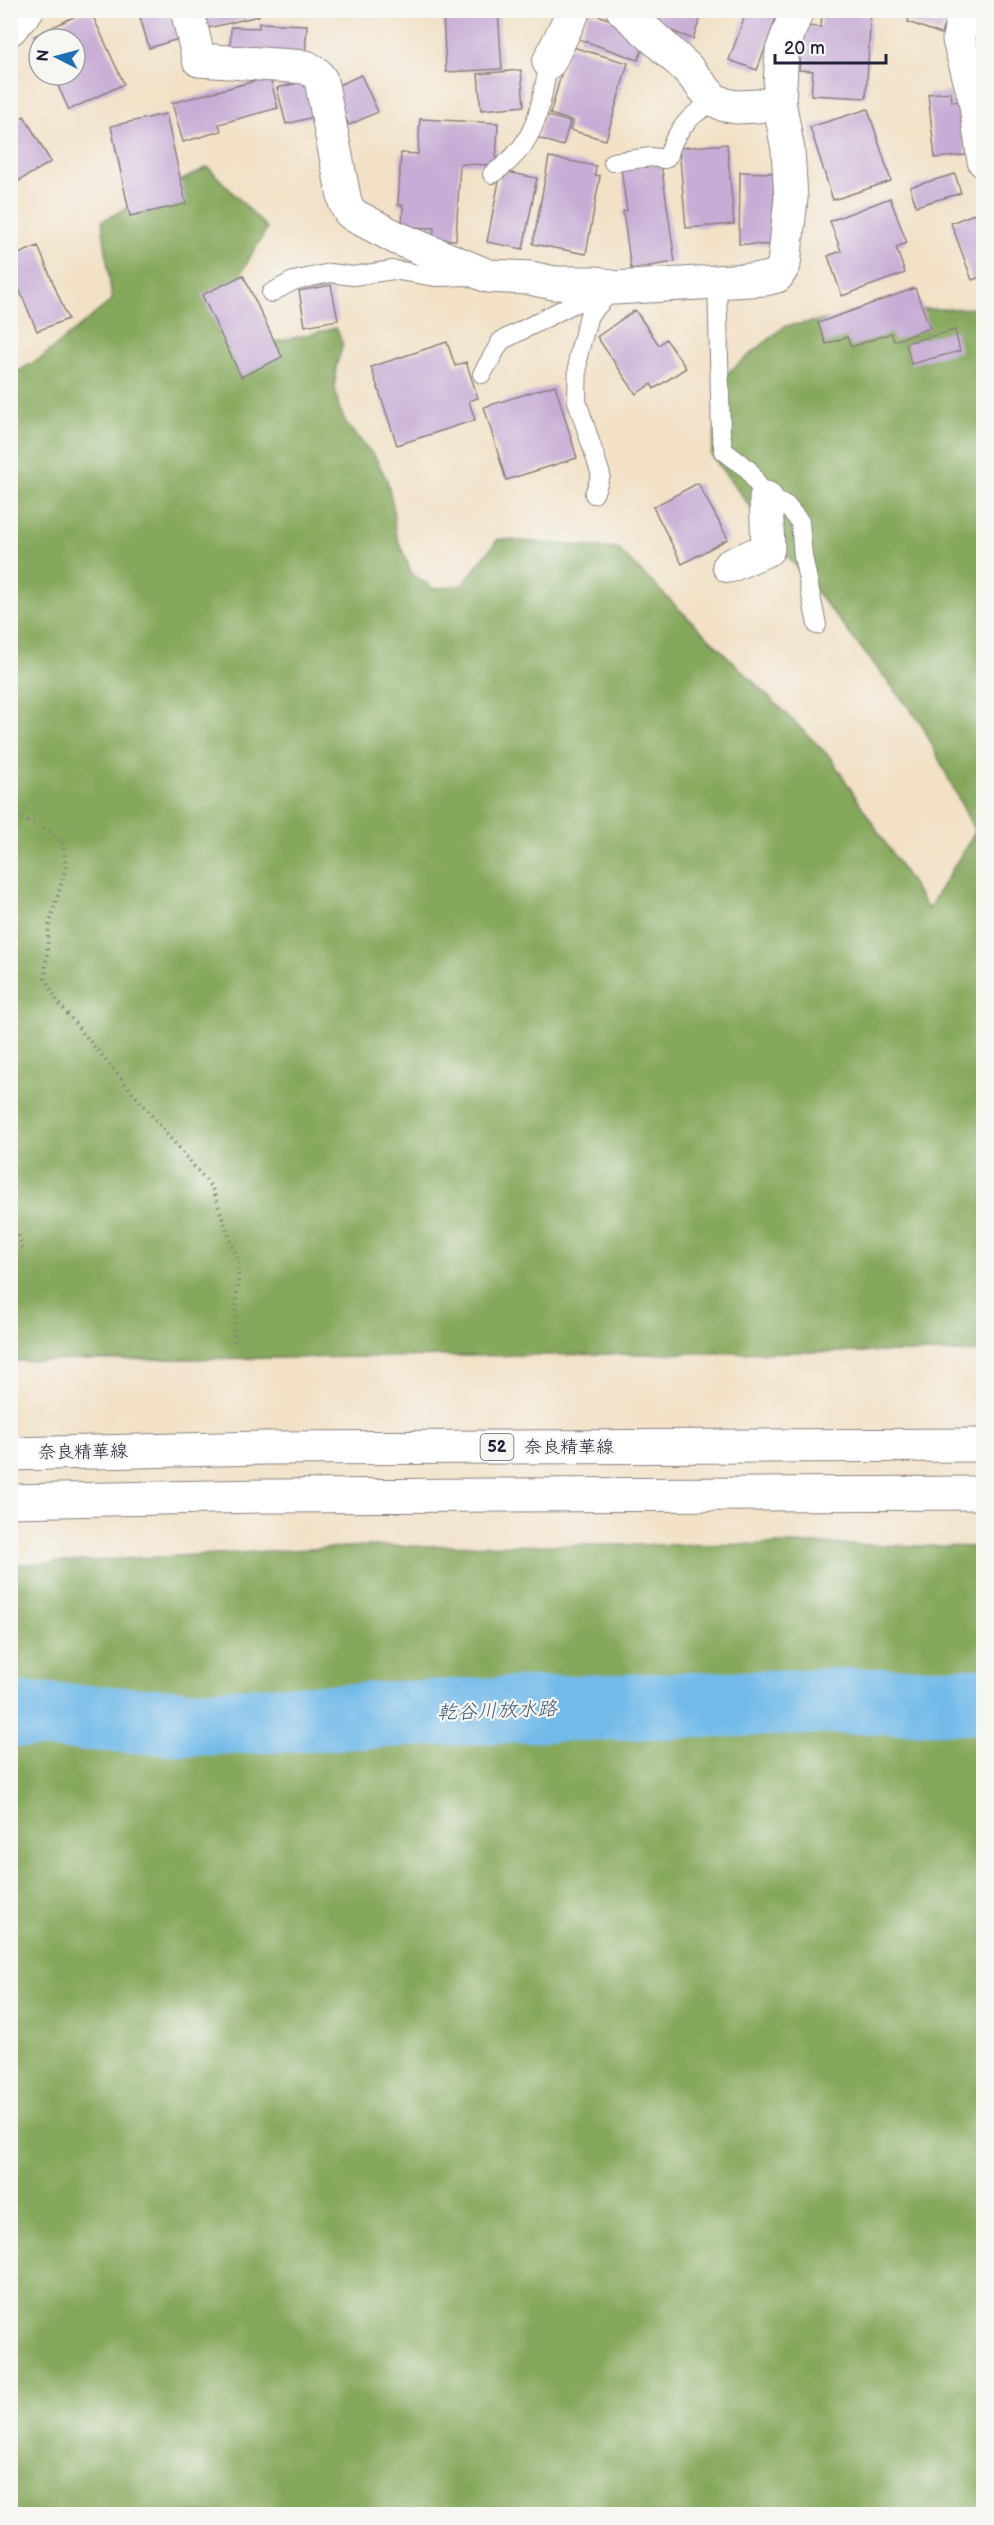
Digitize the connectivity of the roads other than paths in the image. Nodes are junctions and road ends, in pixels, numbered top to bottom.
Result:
1 (27, 10) edge
2 (187, 10) edge
3 (574, 10) edge
4 (623, 10) edge
5 (797, 10) edge
6 (963, 10) edge
7 (10, 29) edge
8 (549, 62) joint
9 (713, 99) junction
10 (779, 101) junction
11 (984, 160) edge
12 (613, 162) dead end
13 (492, 174) dead end
14 (488, 276) junction
15 (717, 281) junction
16 (615, 288) junction
17 (271, 293) dead end
18 (483, 374) dead end
19 (594, 494) dead end
20 (766, 498) junction
21 (729, 566) dead end
22 (817, 625) dead end
23 (984, 1445) edge
24 (10, 1454) edge
25 (984, 1492) edge
26 (10, 1501) edge

1 - 7 main road
2 - 14 main road
3 - 8 main road
4 - 9 main road
5 - 10 main road
6 - 11 main road
8 - 13 lane
9 - 10 main road
9 - 12 lane
10 - 15 main road
14 - 16 main road
14 - 17 lane
15 - 16 main road
15 - 20 lane
16 - 18 lane
16 - 19 lane
20 - 21 main road
20 - 22 lane
23 - 24 main road, 奈良精華線 / 52
25 - 26 main road

